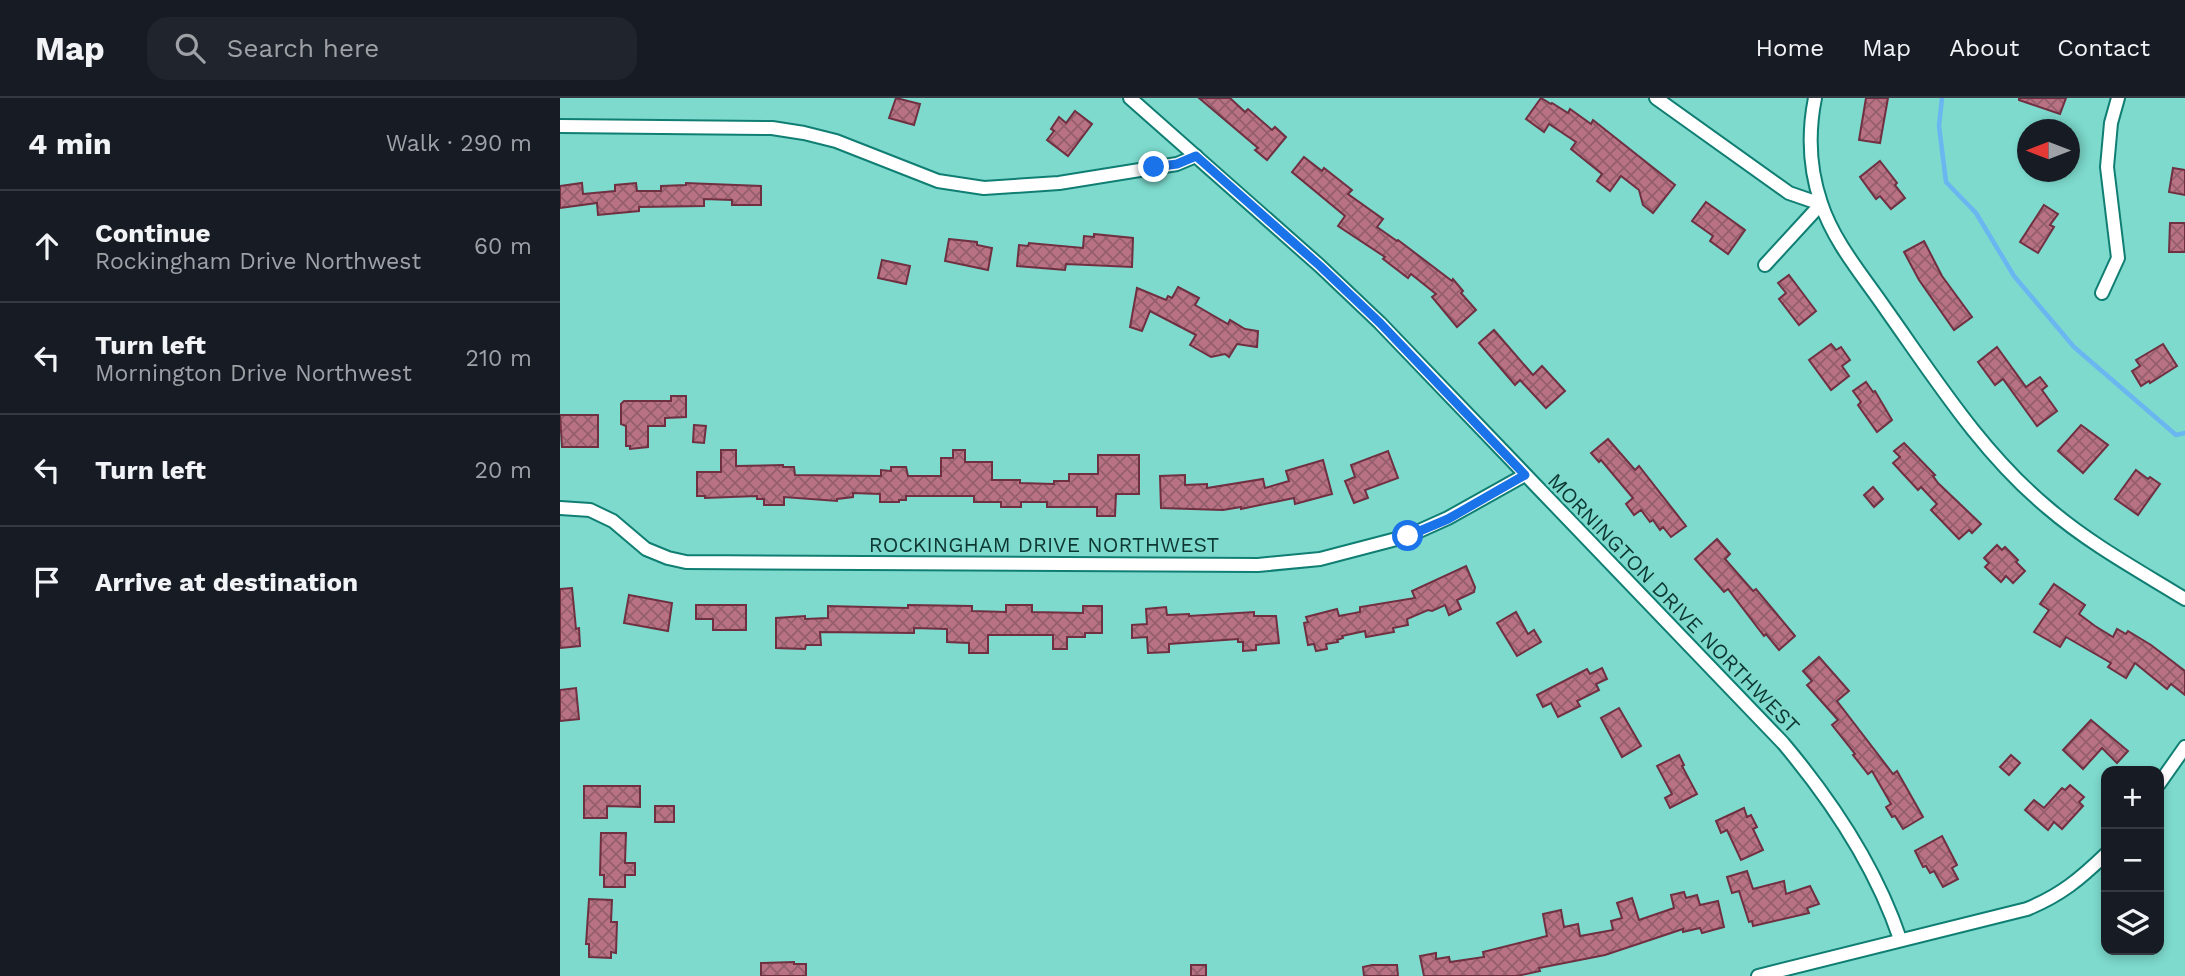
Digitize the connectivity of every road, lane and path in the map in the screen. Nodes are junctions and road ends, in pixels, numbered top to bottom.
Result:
1 (1130, 98) edge
2 (1657, 98) edge
3 (1815, 98) edge
4 (2118, 98) edge
5 (560, 126) edge
6 (1196, 156) junction
7 (1821, 204) junction
8 (1765, 265) dead end
9 (2102, 293) dead end
10 (1525, 475) junction
11 (560, 509) edge
12 (2185, 599) edge
13 (2185, 747) edge
14 (2164, 778) edge
15 (2101, 859) edge
16 (1900, 939) junction
17 (1758, 976) edge

1 - 6 street, MORNINGTON DRIVE NORTHWEST
2 - 7 street
3 - 7 street
4 - 9 street
5 - 6 street
6 - 10 street, MORNINGTON DRIVE NORTHWEST
7 - 8 street
7 - 12 street
10 - 11 street, ROCKINGHAM DRIVE NORTHWEST
10 - 16 street, MORNINGTON DRIVE NORTHWEST
13 - 14 street
15 - 16 street
16 - 17 street

